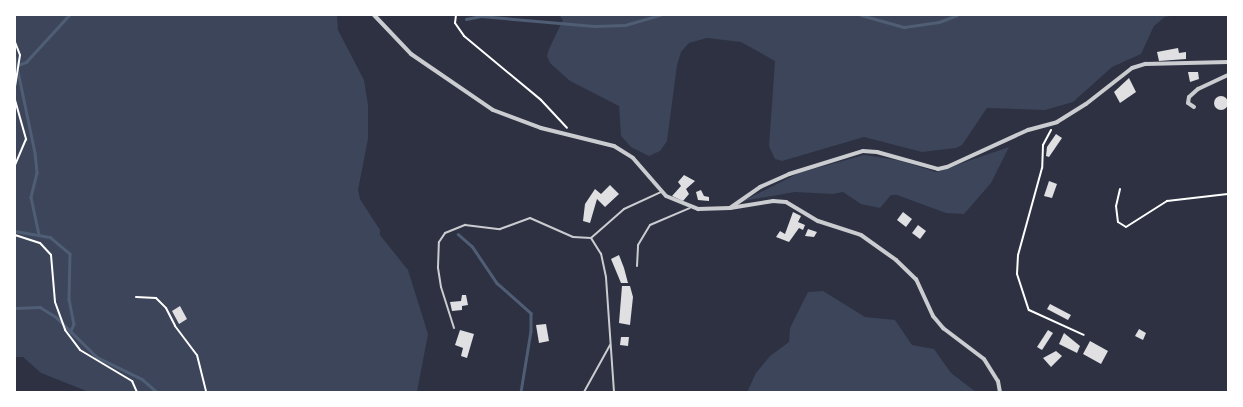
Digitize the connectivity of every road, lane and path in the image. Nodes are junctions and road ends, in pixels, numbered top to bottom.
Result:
1 (374, 15) edge
2 (456, 15) edge
3 (15, 42) edge
4 (1228, 62) edge
5 (1228, 76) edge
6 (15, 86) edge
7 (15, 100) edge
8 (1194, 107) dead end
9 (1057, 122) junction
10 (569, 135) junction
11 (15, 165) edge
12 (1120, 189) dead end
13 (661, 192) junction
14 (1228, 194) edge
15 (690, 208) junction
16 (730, 208) junction
17 (15, 234) edge
18 (591, 238) junction
19 (637, 266) dead end
20 (136, 297) dead end
21 (454, 328) dead end
22 (1084, 335) dead end
23 (610, 345) junction
24 (137, 392) edge
25 (206, 392) edge
26 (584, 392) edge
27 (614, 392) edge
28 (1000, 392) edge

1 - 10 street
2 - 10 path
3 - 6 path
4 - 9 street
5 - 8 street
7 - 11 path
9 - 16 street
9 - 22 path
10 - 13 street
12 - 14 path
13 - 15 street
13 - 18 lane
15 - 16 street
15 - 19 lane
16 - 28 street
17 - 24 path
18 - 21 lane
18 - 23 lane
20 - 25 path
23 - 26 lane
23 - 27 lane

